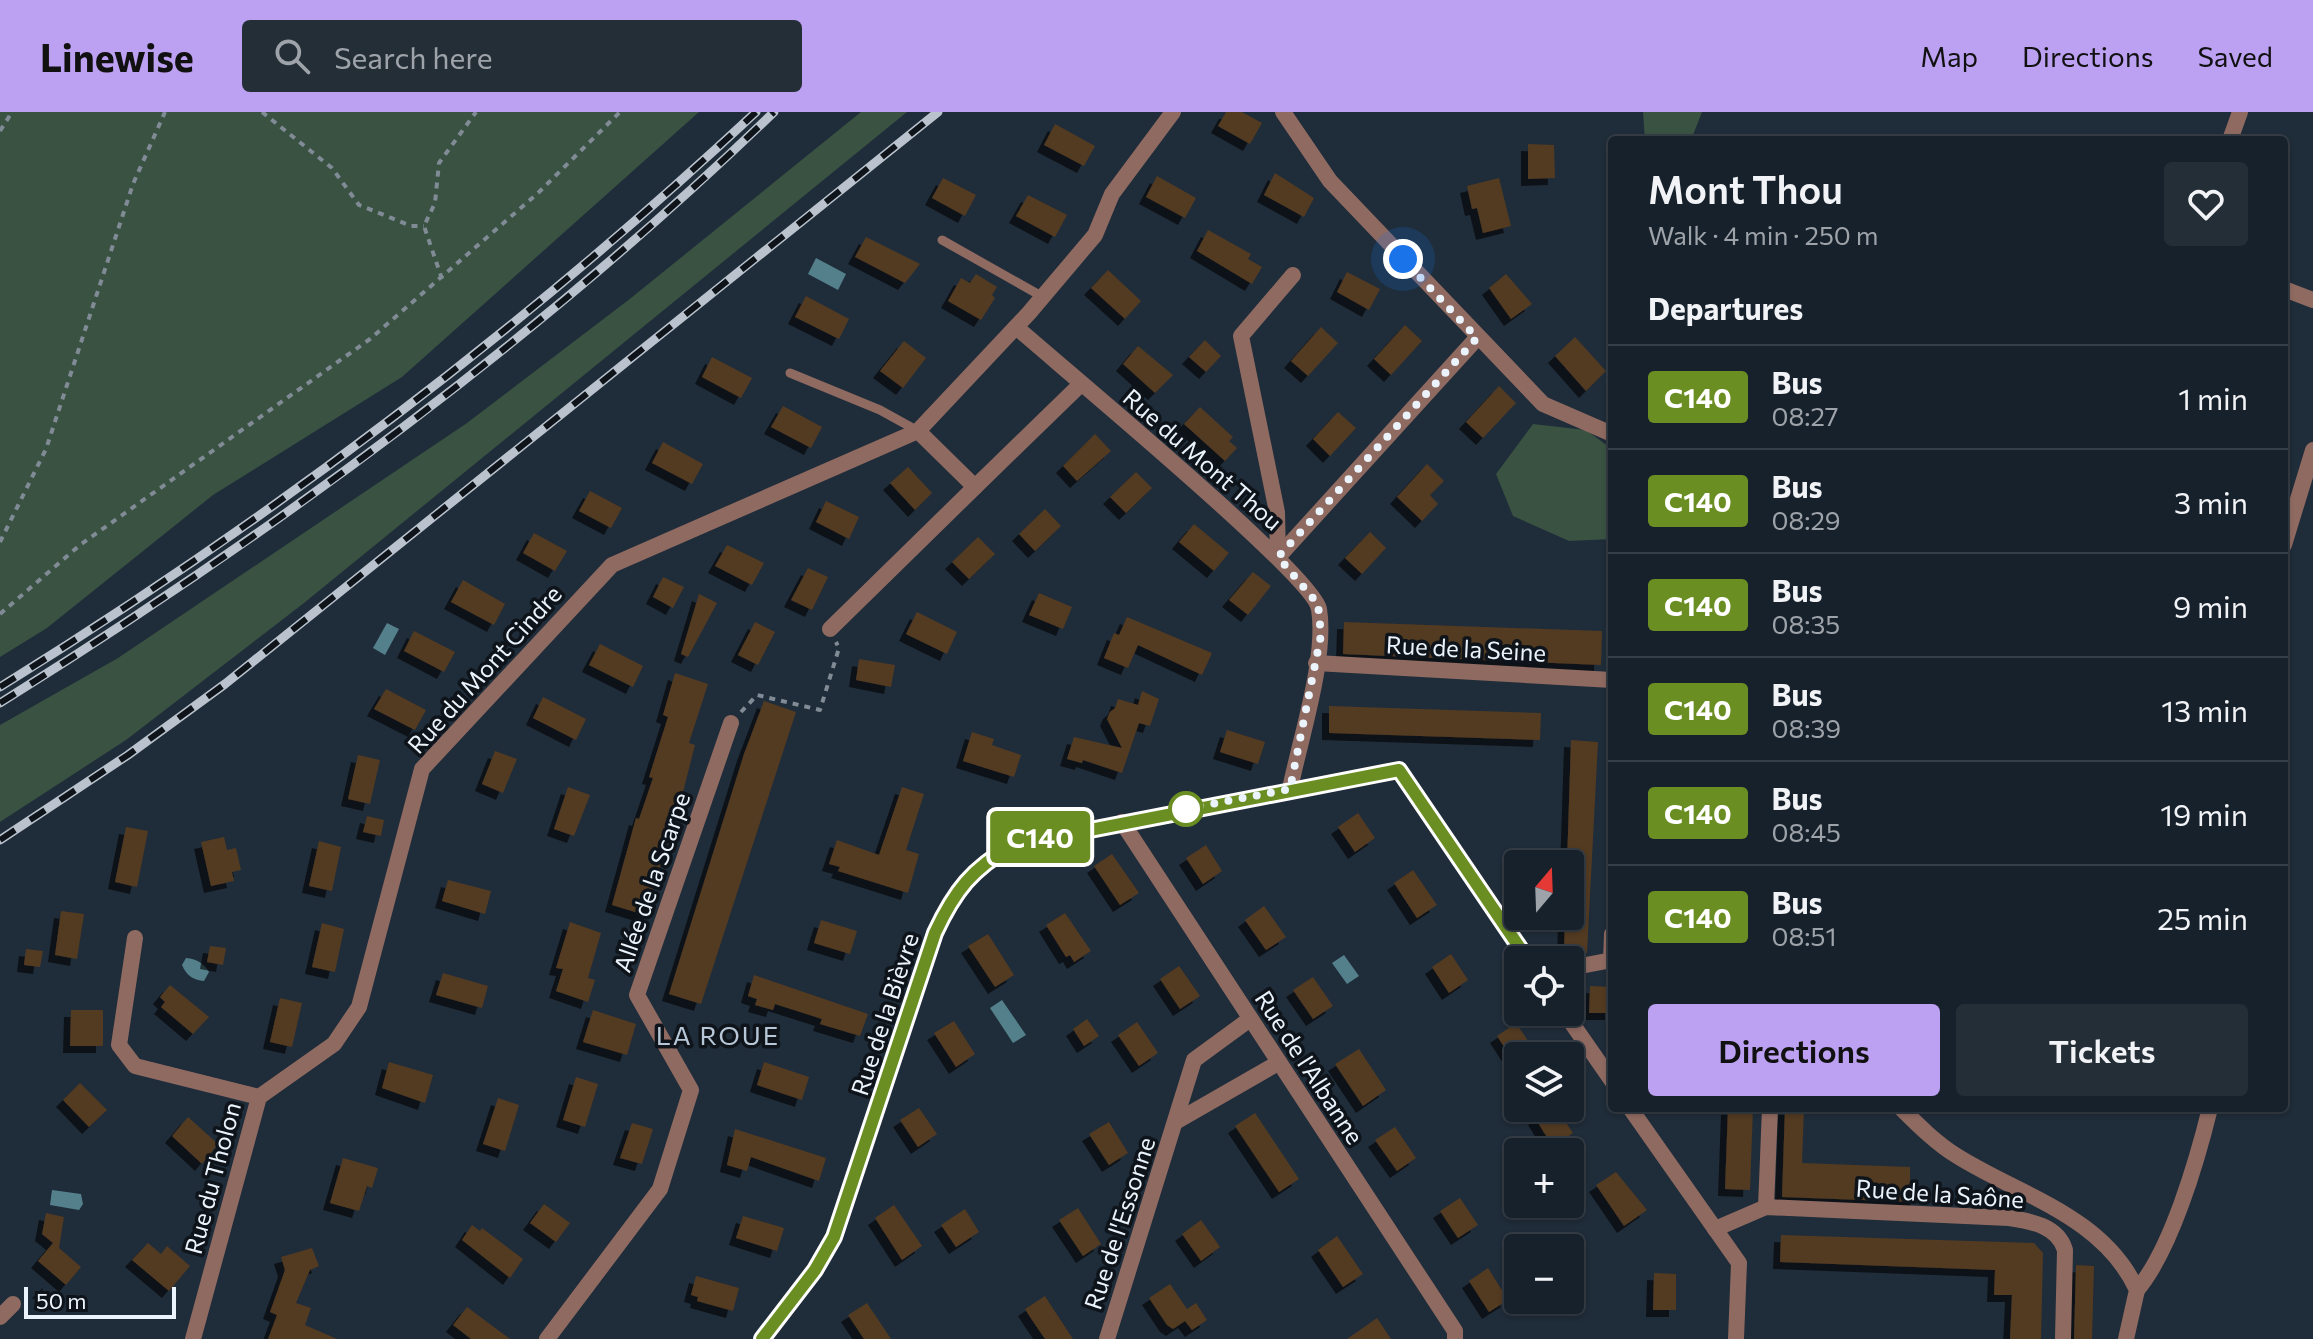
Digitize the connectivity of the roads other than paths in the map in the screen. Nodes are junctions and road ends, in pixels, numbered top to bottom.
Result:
1 (1173, 112) edge
2 (1283, 112) edge
3 (2240, 112) edge
4 (2231, 136) edge
5 (942, 240) dead end
6 (1293, 275) dead end
7 (2288, 291) edge
8 (1043, 297) junction
9 (2313, 300) edge
10 (1016, 327) junction
11 (1477, 338) junction
12 (790, 373) dead end
13 (1081, 384) junction
14 (918, 431) junction
15 (1608, 432) edge
16 (2313, 450) edge
17 (975, 487) junction
18 (2288, 532) edge
19 (1278, 557) junction
20 (830, 629) road end
21 (1316, 663) junction
22 (1608, 680) edge
23 (731, 723) road end
24 (1290, 789) junction
25 (1122, 822) junction
26 (135, 938) dead end
27 (1518, 946) edge
28 (1608, 961) edge
29 (1584, 965) edge
30 (1250, 1019) junction
31 (1574, 1026) edge
32 (1278, 1063) junction
33 (1608, 1075) edge
34 (259, 1097) junction
35 (1633, 1112) edge
36 (1770, 1112) edge
37 (1906, 1112) edge
38 (2209, 1112) edge
39 (1177, 1121) junction
40 (1766, 1207) junction
41 (1715, 1229) junction
42 (2137, 1290) junction
43 (13, 1304) dead end
44 (0, 1317) edge
45 (193, 1339) edge
46 (547, 1339) edge
47 (762, 1339) edge
48 (1107, 1339) edge
49 (1455, 1339) edge
50 (1736, 1339) edge
51 (2063, 1339) edge
52 (2126, 1339) edge

1 - 8 street, Rue du Mont Cindre
2 - 11 street
3 - 4 street
5 - 8 lane
6 - 19 street
7 - 9 street
8 - 10 street, Rue du Mont Cindre
10 - 13 street, Rue du Mont Thou
10 - 14 street, Rue du Mont Cindre
11 - 15 street
11 - 19 street
12 - 14 lane
13 - 17 street
13 - 19 street, Rue du Mont Thou
14 - 17 street
14 - 34 street, Rue du Mont Cindre
16 - 18 street
17 - 20 street
19 - 21 street, Rue du Mont Thou
21 - 22 street, Rue de la Seine
21 - 24 street, Rue du Mont Thou
23 - 46 street, Allée de la Scarpe
24 - 25 street, Rue de la Bièvre
24 - 27 street, Rue de la Bièvre
25 - 30 street, Rue de l'Albanne
25 - 47 street, Rue de la Bièvre
26 - 34 street, Rue du Tholon
28 - 29 street
30 - 32 street, Rue de l'Albanne
30 - 39 street, Rue de l'Essonne
31 - 33 street
32 - 39 street
32 - 49 street, Rue de l'Albanne
34 - 45 street, Rue du Tholon
35 - 41 street
36 - 40 street
37 - 42 street
38 - 42 street
39 - 48 street, Rue de l'Essonne
40 - 41 street, Rue de la Saône
40 - 51 street, Rue de la Saône
41 - 50 street
42 - 52 street
43 - 44 street

